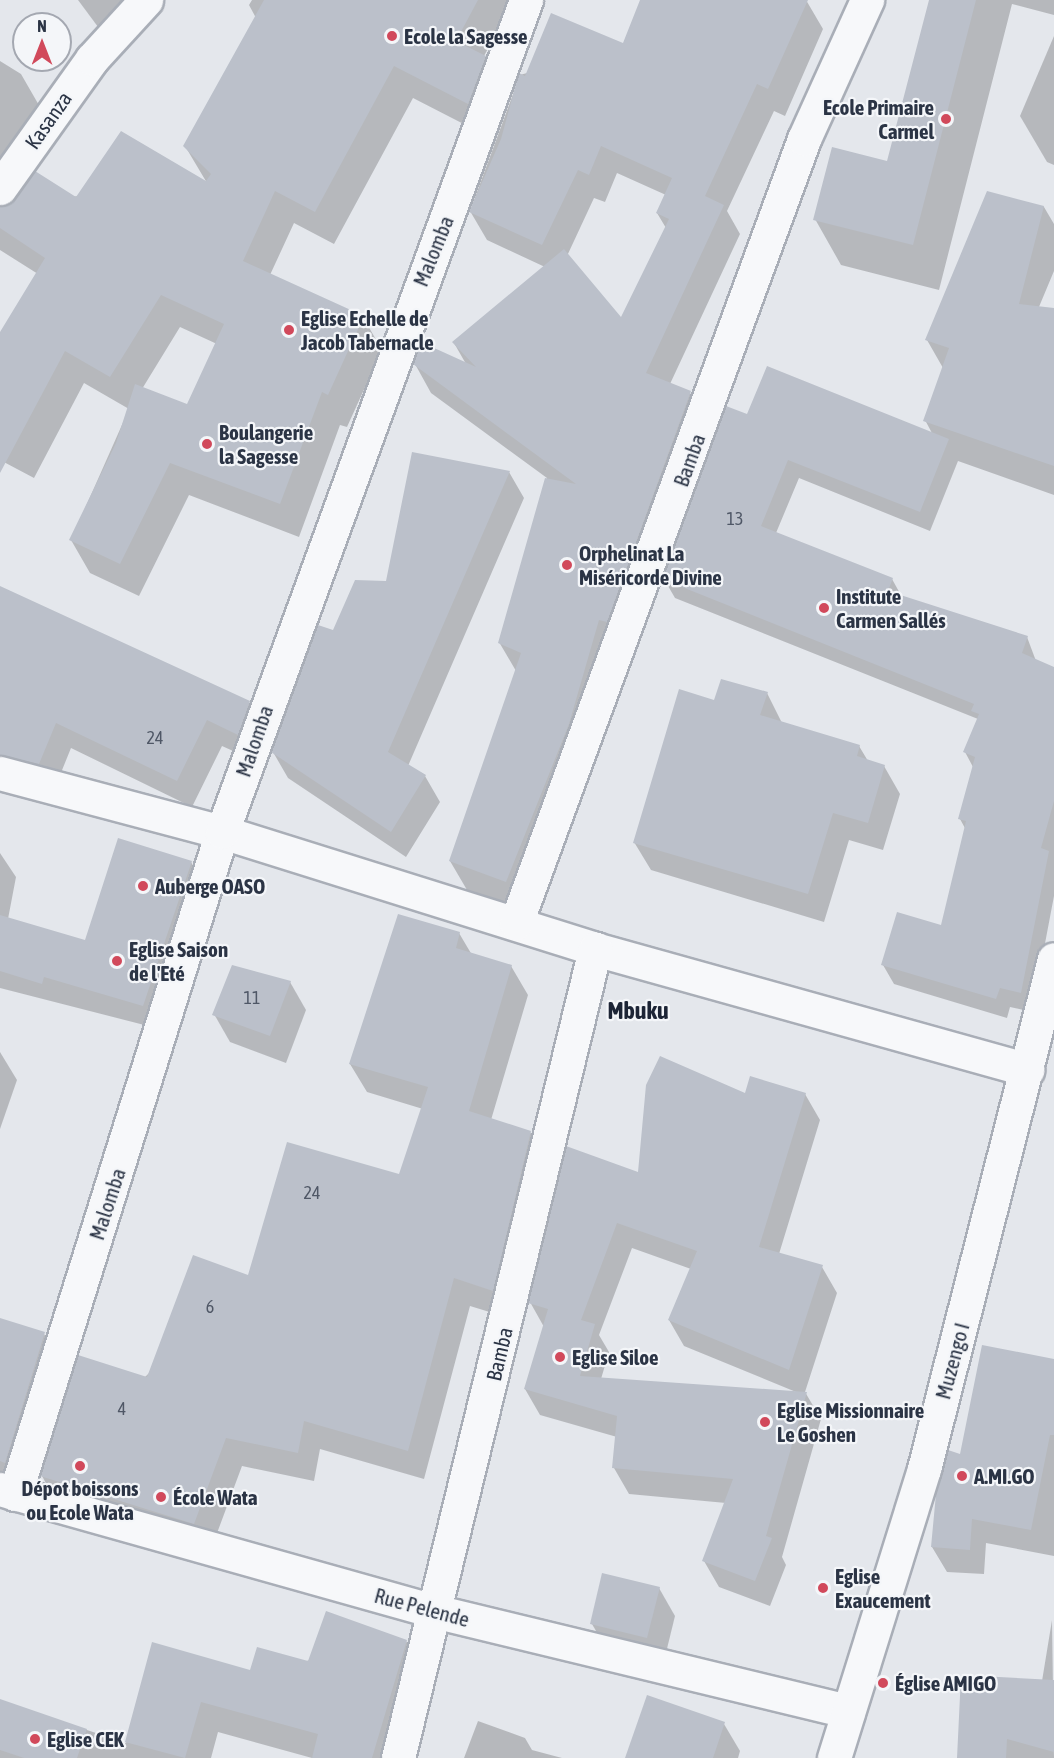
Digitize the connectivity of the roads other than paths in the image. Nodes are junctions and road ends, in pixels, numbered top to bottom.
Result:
1 (146, 0) edge
2 (526, 0) edge
3 (867, 0) edge
4 (0, 188) edge
5 (0, 773) edge
6 (222, 832) junction
7 (516, 923) junction
8 (595, 949) junction
9 (1054, 960) edge
10 (1028, 1070) junction
11 (7, 1491) edge
12 (438, 1612) junction
13 (848, 1710) junction
14 (398, 1758) edge
15 (834, 1758) edge

1 - 4 street, Kasanza
2 - 6 street, Malomba
3 - 7 street, Bamba
5 - 6 street
6 - 7 street
6 - 11 street, Malomba
7 - 8 street
8 - 10 street
8 - 12 street, Bamba
9 - 10 street, Muzengo I
10 - 13 street, Muzengo I
11 - 12 street, Rue Pelende
12 - 13 street, Rue Pelende
12 - 14 street, Bamba
13 - 15 street, Muzengo I

